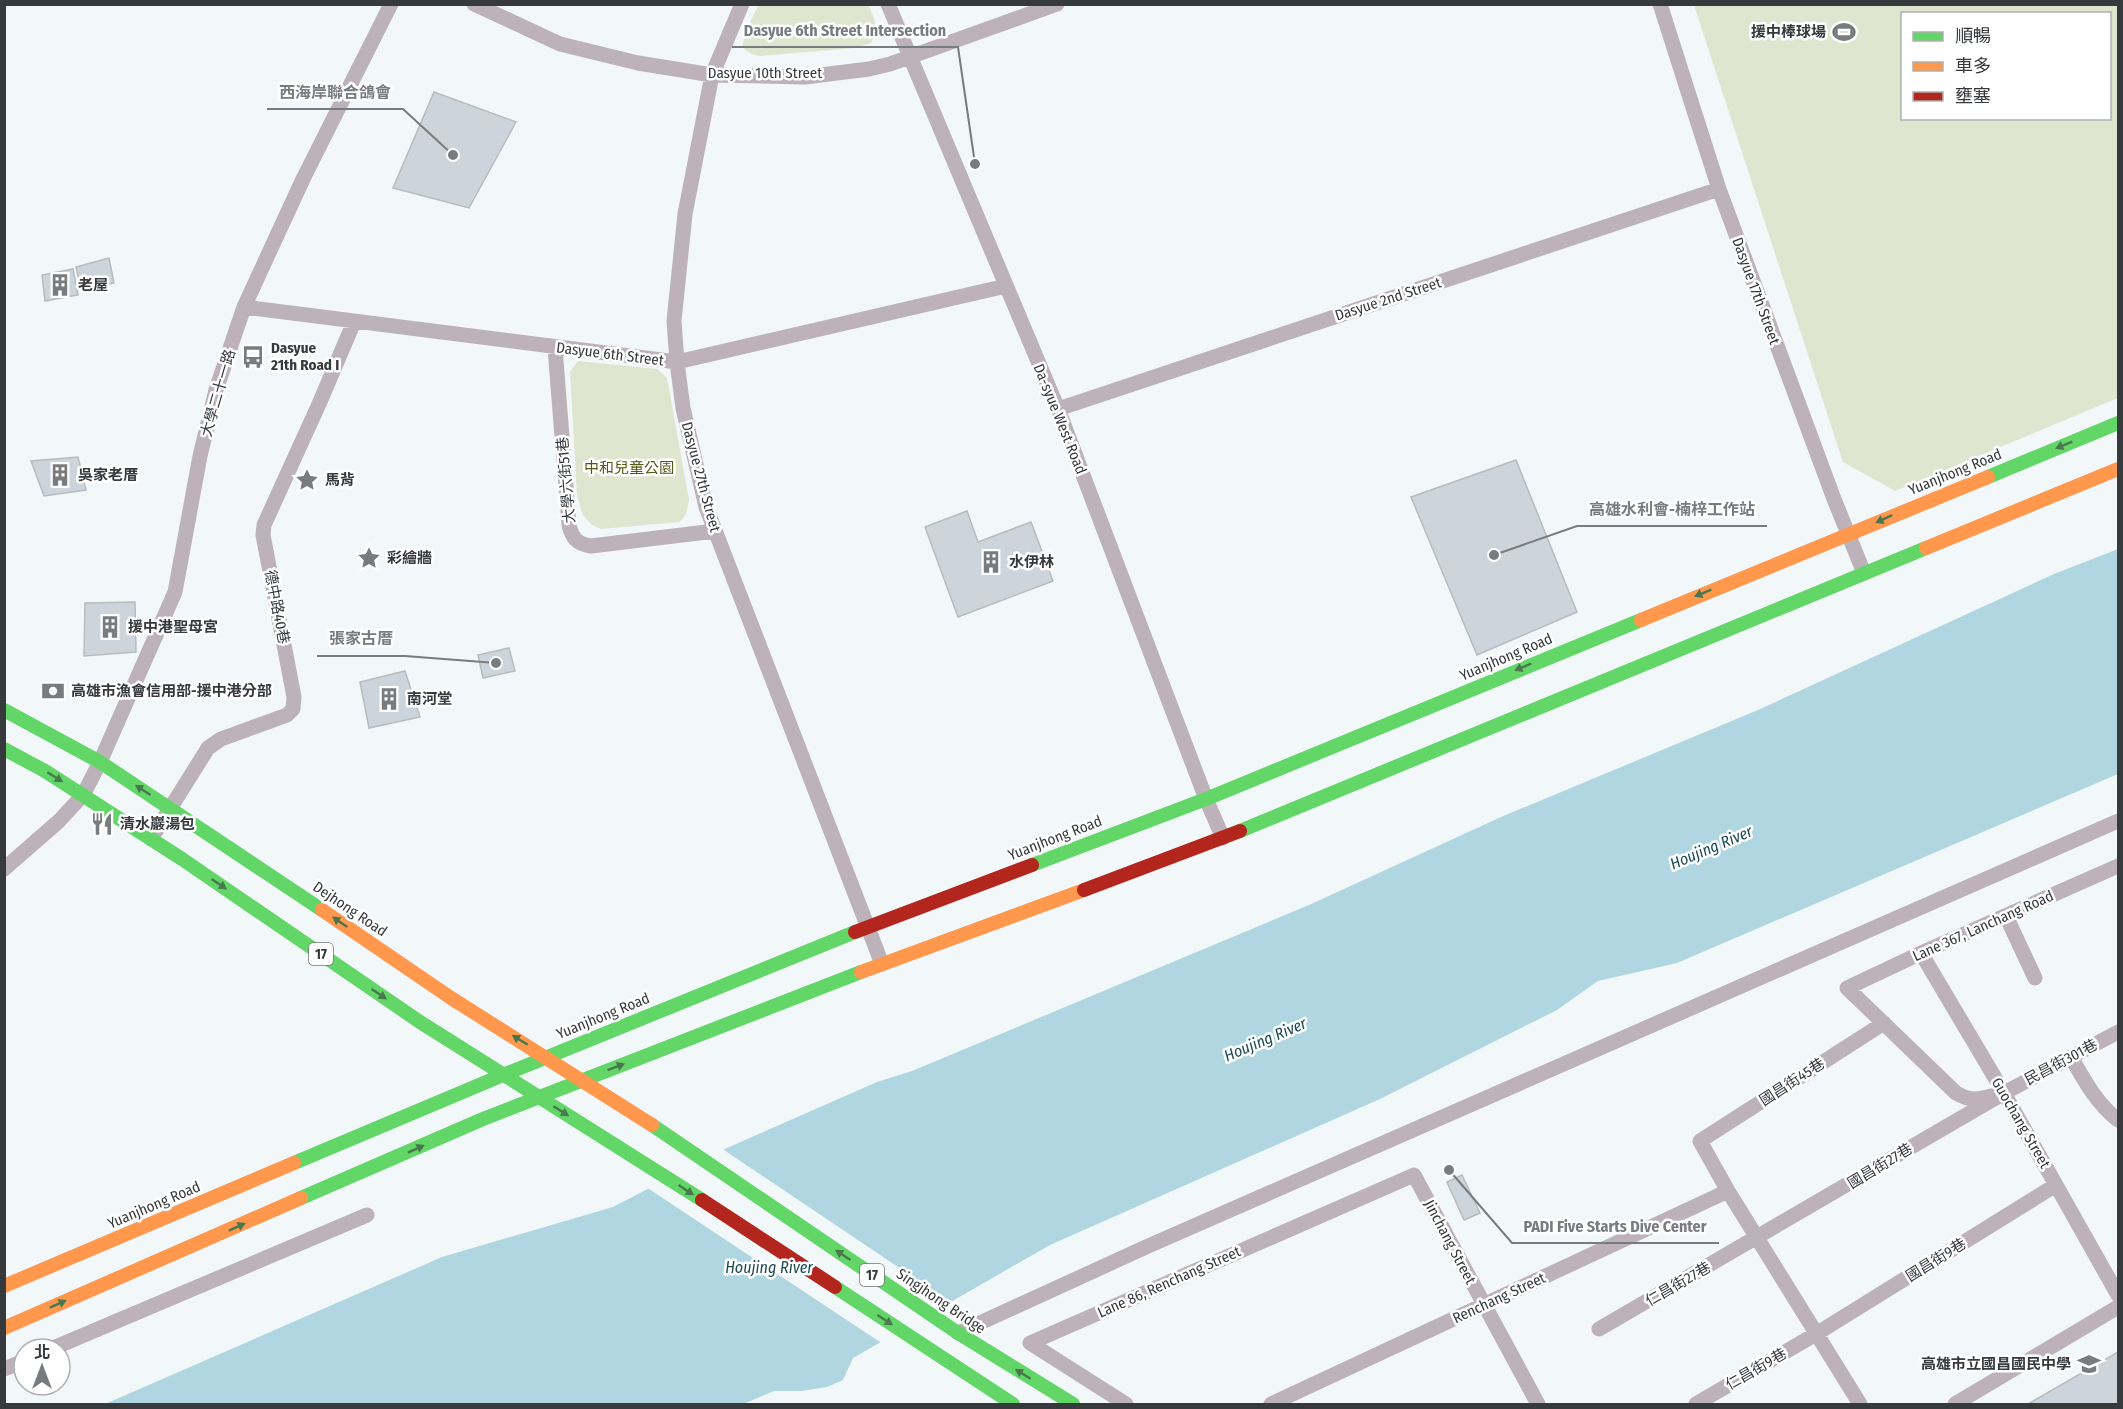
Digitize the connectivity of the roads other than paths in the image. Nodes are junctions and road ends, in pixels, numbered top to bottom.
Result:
1 (391, 4) edge
2 (474, 4) edge
3 (742, 4) edge
4 (888, 4) edge
5 (1057, 4) edge
6 (1660, 4) edge
7 (911, 56) junction
8 (712, 75) junction
9 (1719, 189) junction
10 (1006, 286) junction
11 (244, 307) junction
12 (354, 322) junction
13 (555, 348) junction
14 (676, 362) junction
15 (1058, 409) junction
16 (2118, 423) edge
17 (2118, 469) edge
18 (715, 531) junction
19 (1847, 534) junction
20 (1864, 573) junction
21 (4, 710) edge
22 (4, 749) edge
23 (100, 762) junction
24 (83, 795) junction
25 (1206, 799) junction
26 (171, 808) junction
27 (2118, 821) edge
28 (1223, 838) junction
29 (152, 839) junction
30 (2118, 866) edge
31 (4, 869) edge
32 (2006, 916) junction
33 (868, 927) junction
34 (1922, 953) junction
35 (882, 964) junction
36 (2035, 978) dead end
37 (1884, 1023) junction
38 (2118, 1032) edge
39 (547, 1057) junction
40 (2071, 1057) junction
41 (502, 1075) junction
42 (582, 1080) junction
43 (2004, 1093) junction
44 (538, 1097) junction
45 (2118, 1120) edge
46 (674, 1142) joint
47 (1414, 1174) joint
48 (2056, 1185) junction
49 (1728, 1191) junction
50 (367, 1215) dead end
51 (1757, 1238) junction
52 (4, 1286) edge
53 (2118, 1295) edge
54 (1484, 1305) junction
55 (2118, 1307) edge
56 (4, 1328) edge
57 (1599, 1329) dead end
58 (958, 1333) junction
59 (1816, 1334) junction
60 (72, 1340) edge
61 (1013, 1404) edge
62 (1073, 1404) edge
63 (1126, 1404) edge
64 (1271, 1404) edge
65 (1538, 1404) edge
66 (1696, 1404) edge
67 (1860, 1404) edge
68 (1955, 1404) edge

1 - 11 street, 大學二十一路
2 - 8 street, Dasyue 10th Street
3 - 8 street, Dasyue 27th Street
4 - 7 street, Da-syue West Road
5 - 7 street, Dasyue 10th Street
6 - 9 street, Dasyue 17th Street
7 - 8 street, Dasyue 10th Street
7 - 10 street, Da-syue West Road
8 - 14 street, Dasyue 27th Street
9 - 15 street, Dasyue 2nd Street
9 - 19 street, Dasyue 17th Street
10 - 14 street, Dasyue 6th Street
10 - 15 street, Da-syue West Road
11 - 12 street, Dasyue 6th Street
11 - 23 street, 大學二十一路
12 - 13 street, Dasyue 6th Street
12 - 26 street, 德中路40巷
13 - 14 street, Dasyue 6th Street
13 - 18 street, 大學六街51巷
14 - 18 street, Dasyue 27th Street
15 - 25 street, Da-syue West Road
16 -> 19 street, Yuanjhong Road
17 - 20 street
18 - 33 street, Dasyue 27th Street
19 - 20 street, Dasyue 17th Street
19 -> 25 street, Yuanjhong Road
20 - 28 street
21 - 23 street, Dejhong Road / 17
22 -> 24 street, 17
23 - 24 street, 大學二十一路
26 -> 23 street, Dejhong Road / 17
24 - 29 street, 17
24 - 31 street, 大學二十一路
25 - 28 street, Da-syue West Road
25 - 33 street, Yuanjhong Road
26 - 29 street, 德中路40巷
39 -> 26 street, Dejhong Road / 17
27 - 58 street
28 - 35 street
29 -> 41 street, 17
30 - 32 street, Lane 367, Lanchang Road
32 - 34 street, Lane 367, Lanchang Road
32 - 36 street
33 - 35 street, Dasyue 27th Street
33 - 39 street, Yuanjhong Road
34 - 37 street, Lane 367, Lanchang Road
34 - 43 street, Guochang Street
42 -> 35 street
37 - 43 street
37 - 49 street, 國昌街45巷
38 - 40 street, 民昌街301巷
39 - 41 street, Yuanjhong Road
39 - 42 street, Dejhong Road / 17
40 - 43 street, 民昌街301巷
40 - 45 street
41 - 44 street, 17
41 - 52 street, Yuanjhong Road
42 - 44 street
42 - 46 street, Dejhong Road / 17
43 - 48 street, Guochang Street
43 - 51 street, 國昌街27巷
56 -> 44 street
44 -> 61 street, 17
58 -> 46 street, Singjhong Bridge / 17
47 - 54 street, Jinchang Street
47 - 63 street, Lane 86, Renchang Street
48 - 53 street, Guochang Street
48 - 59 street, 國昌街9巷
49 - 51 street
49 - 54 street, Renchang Street
50 - 60 street
51 - 57 street, 仁昌街27巷
51 - 59 street
54 - 64 street, Renchang Street
54 - 65 street, Jinchang Street
55 - 68 street
62 -> 58 street, Singjhong Bridge / 17
59 - 66 street, 仁昌街9巷
59 - 67 street

